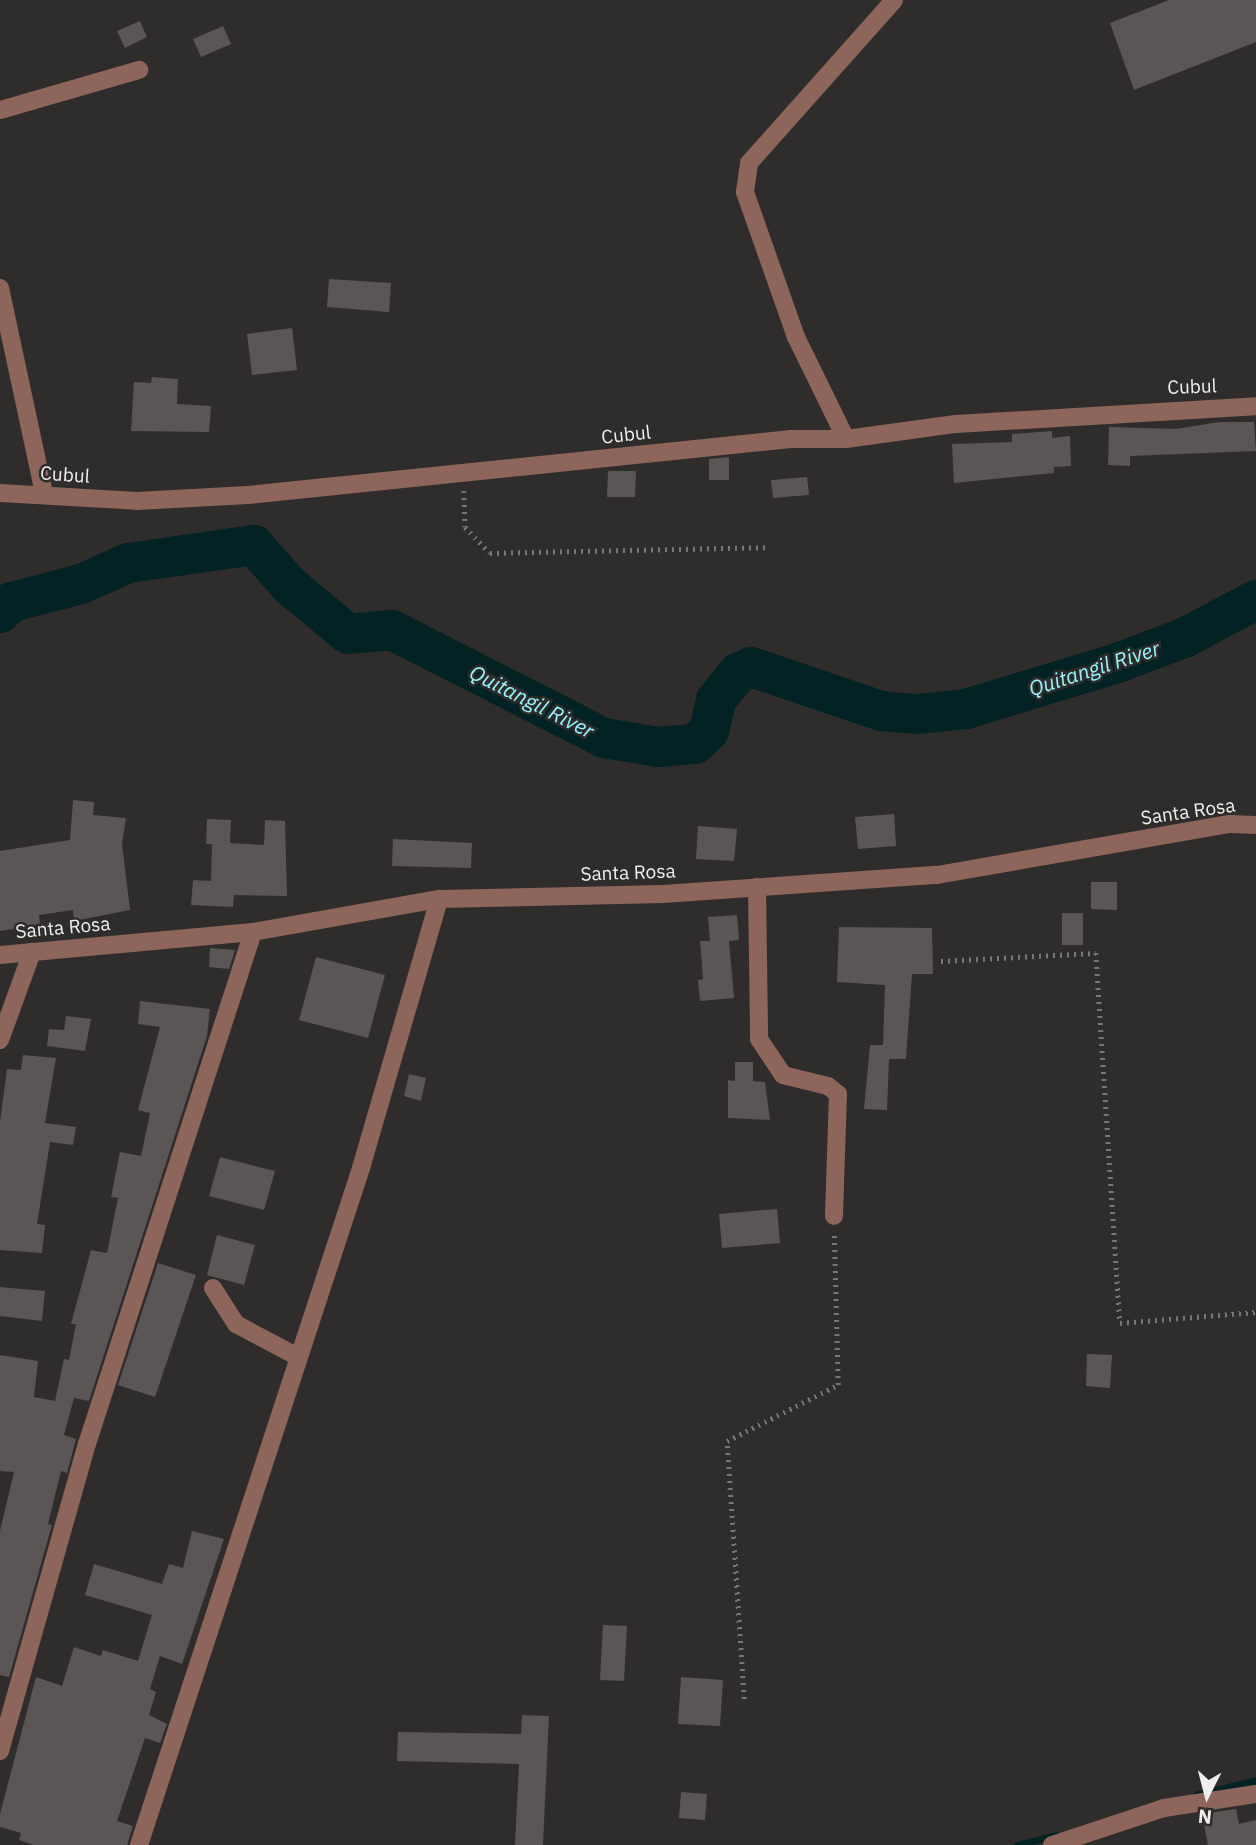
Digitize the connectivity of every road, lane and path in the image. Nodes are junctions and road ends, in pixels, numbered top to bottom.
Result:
1 (894, 0) edge
2 (139, 69) dead end
3 (0, 110) edge
4 (0, 288) edge
5 (1256, 405) edge
6 (846, 439) junction
7 (463, 472) junction
8 (0, 493) edge
9 (44, 494) junction
10 (765, 547) dead end
11 (1256, 825) edge
12 (757, 887) junction
13 (439, 899) junction
14 (253, 932) junction
15 (32, 952) junction
16 (0, 955) edge
17 (940, 961) dead end
18 (0, 1040) edge
19 (834, 1216) joint
20 (213, 1289) dead end
21 (1256, 1312) edge
22 (298, 1357) junction
23 (744, 1699) dead end
24 (0, 1751) edge
25 (1256, 1794) edge
26 (139, 1845) edge
27 (1052, 1845) edge

1 - 6 street
2 - 3 street
4 - 9 street
5 - 6 street, Cubul
6 - 7 street, Cubul
7 - 9 street, Cubul
7 - 10 path
8 - 9 street, Cubul
11 - 12 street, Santa Rosa
12 - 13 street, Santa Rosa
12 - 19 street
13 - 14 street, Santa Rosa
13 - 22 street
14 - 15 street, Santa Rosa
14 - 24 street
15 - 16 street, Santa Rosa
15 - 18 street
17 - 21 path
19 - 23 path
20 - 22 street
22 - 26 street
25 - 27 street

